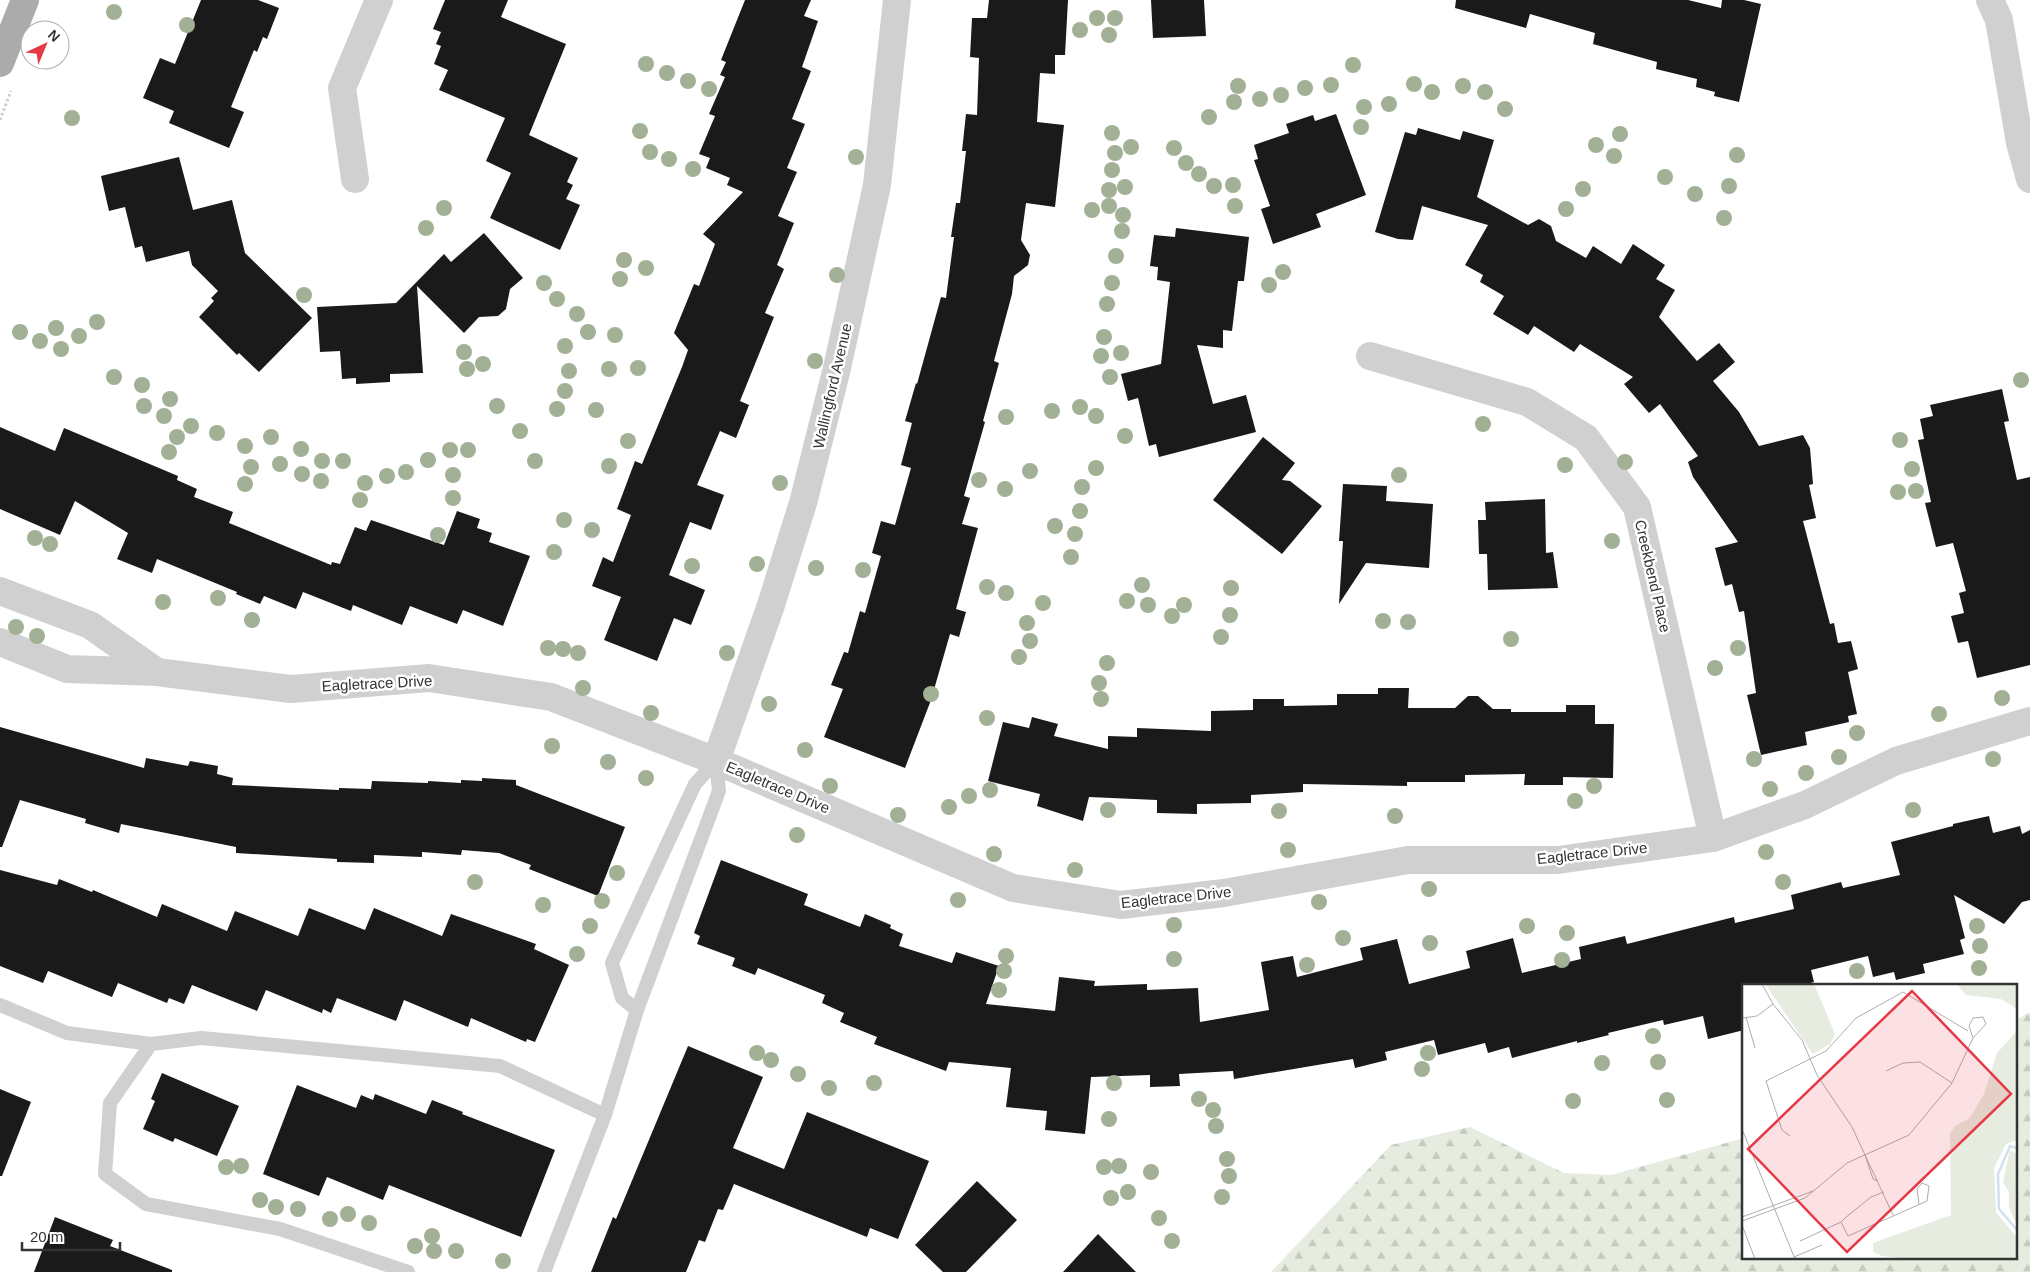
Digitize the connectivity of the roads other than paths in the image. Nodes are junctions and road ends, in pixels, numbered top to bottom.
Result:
1 (25, 0) edge
2 (379, 0) edge
3 (897, 0) edge
4 (1990, 0) edge
5 (0, 64) edge
6 (355, 179) dead end
7 (2030, 179) edge
8 (1370, 356) dead end
9 (0, 591) edge
10 (0, 642) edge
11 (157, 672) junction
12 (2030, 721) edge
13 (716, 761) junction
14 (1713, 838) junction
15 (0, 1006) edge
16 (637, 1010) junction
17 (151, 1044) junction
18 (605, 1115) junction
19 (408, 1272) edge
20 (544, 1272) edge

1 - 5 main road
2 - 6 street
3 - 13 street, Wallingford Avenue
4 - 7 street
8 - 14 street, Creekbend Place
9 - 11 street, Eagletrace Drive
10 - 11 street, Eagletrace Drive
11 - 13 street, Eagletrace Drive
12 - 14 street, Eagletrace Drive
13 - 14 street, Eagletrace Drive
13 - 16 lane
13 - 16 lane
15 - 17 lane
16 - 18 lane
17 - 18 lane
17 - 19 lane
18 - 20 lane

